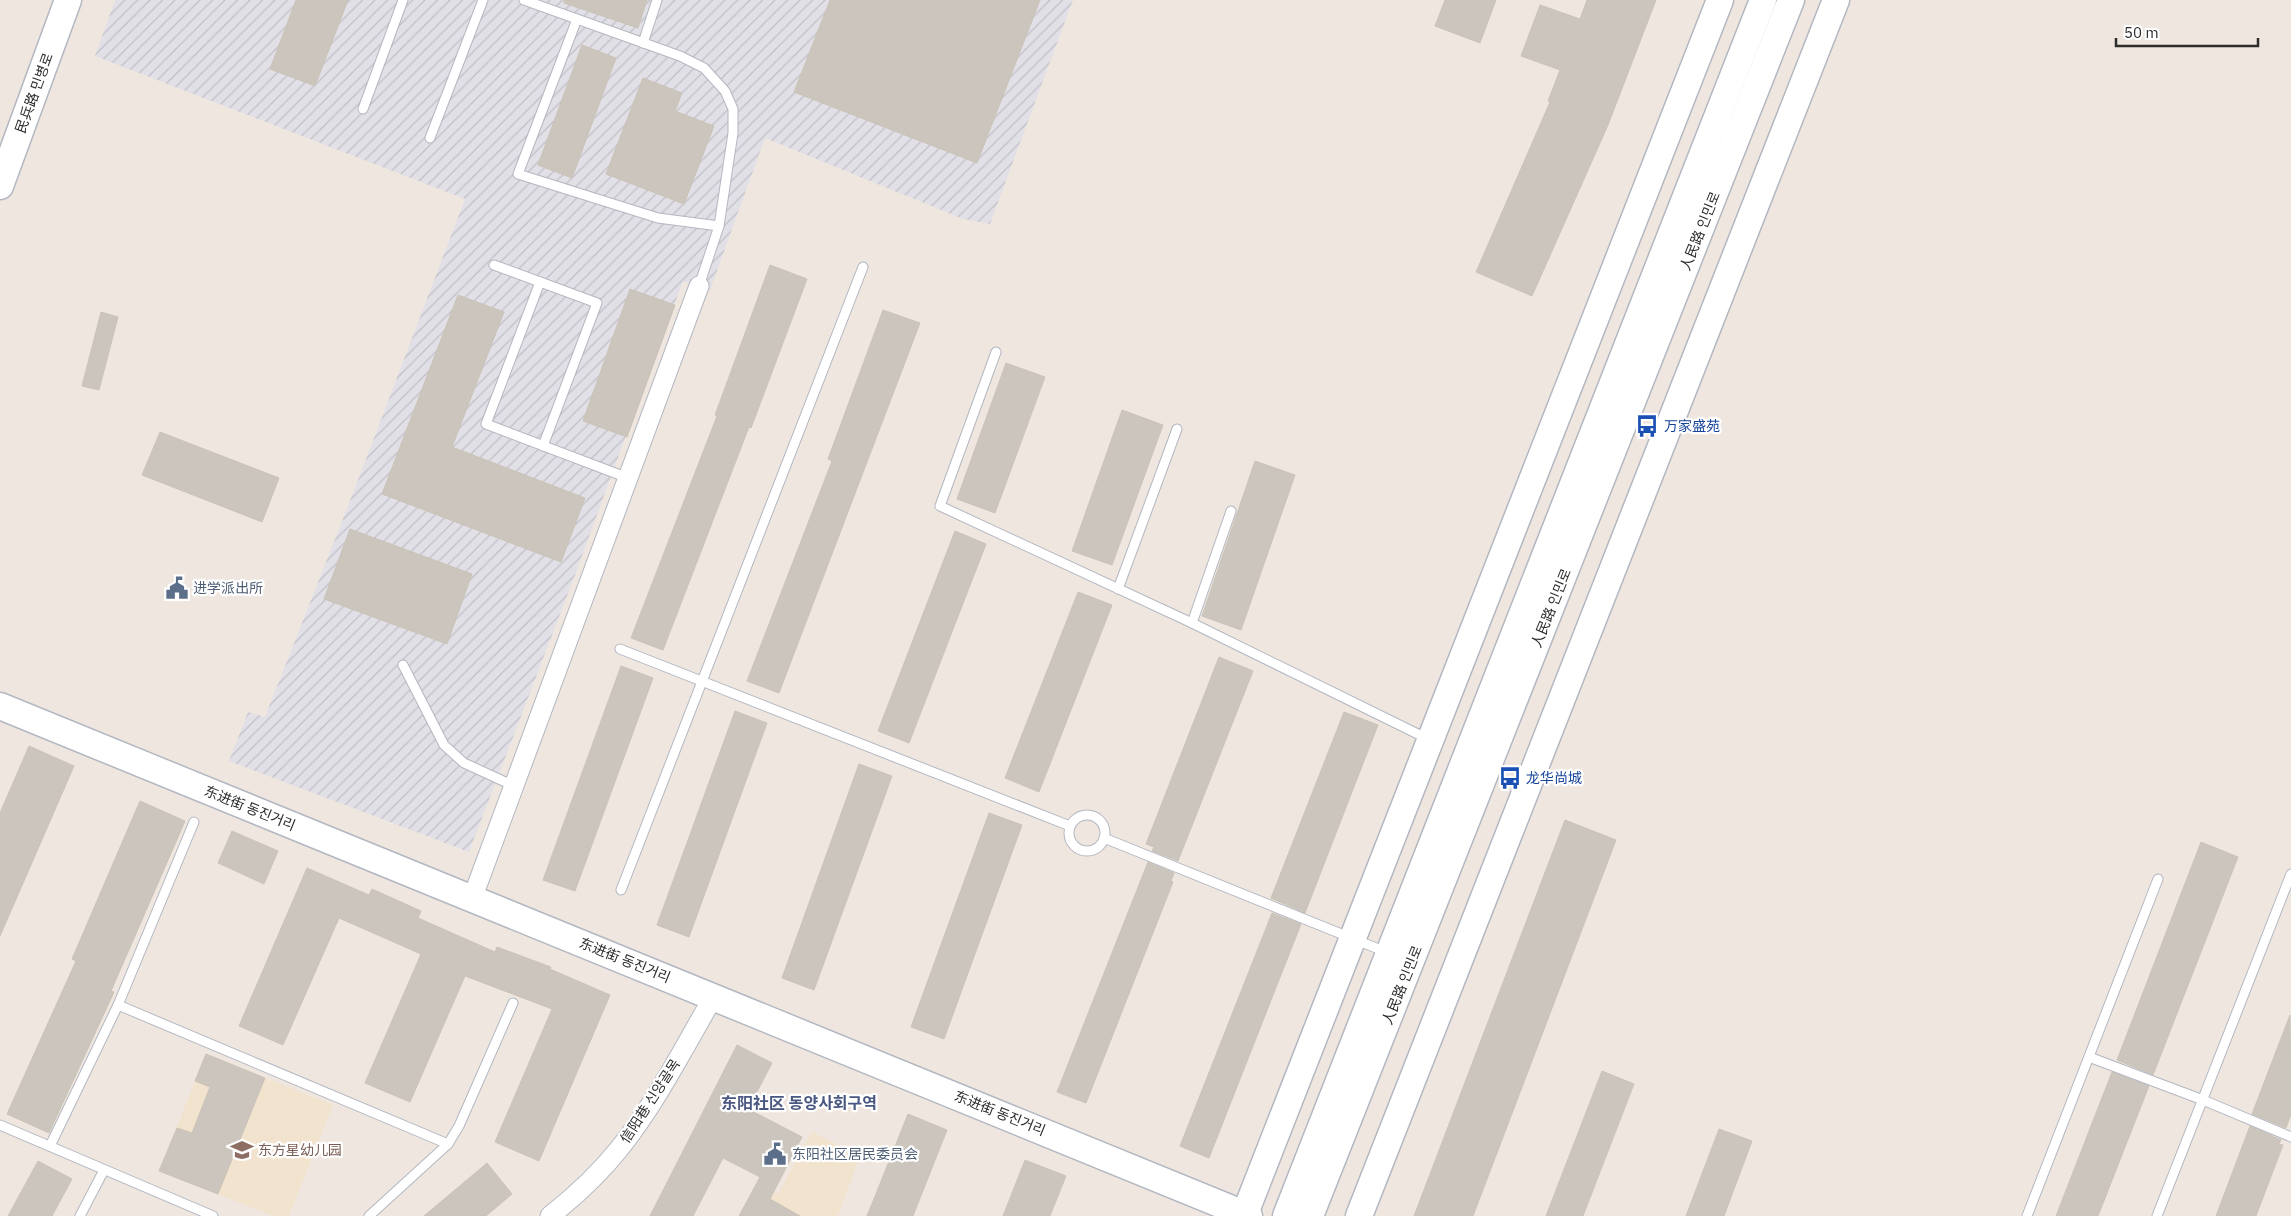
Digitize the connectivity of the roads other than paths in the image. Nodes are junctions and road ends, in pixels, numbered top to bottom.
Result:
1 (68, 0) edge
2 (404, 0) edge
3 (483, 0) edge
4 (524, 0) edge
5 (657, 0) edge
6 (1720, 0) edge
7 (1763, 0) edge
8 (1791, 0) edge
9 (1836, 0) edge
10 (577, 19) junction
11 (643, 43) junction
12 (363, 109) dead end
13 (430, 138) dead end
14 (0, 186) edge
15 (720, 226) junction
16 (494, 264) dead end
17 (863, 268) dead end
18 (540, 282) junction
19 (699, 286) joint
20 (996, 352) dead end
21 (1177, 429) dead end
22 (543, 446) junction
23 (628, 478) junction
24 (1231, 511) dead end
25 (1118, 589) junction
26 (1192, 624) junction
27 (620, 648) dead end
28 (403, 665) dead end
29 (702, 681) junction
30 (0, 706) edge
31 (1431, 740) junction
32 (514, 786) junction
33 (194, 822) dead end
34 (1070, 826) junction
35 (1104, 838) junction
36 (2291, 874) edge
37 (2158, 879) dead end
38 (621, 890) dead end
39 (472, 899) junction
40 (1353, 939) junction
41 (1389, 953) junction
42 (714, 996) junction
43 (512, 1003) dead end
44 (118, 1005) junction
45 (2089, 1056) junction
46 (2203, 1100) junction
47 (0, 1125) edge
48 (2291, 1138) edge
49 (448, 1144) junction
50 (50, 1146) junction
51 (104, 1170) junction
52 (1246, 1215) edge
53 (80, 1216) edge
54 (212, 1216) edge
55 (369, 1216) edge
56 (550, 1216) edge
57 (1286, 1216) edge
58 (1310, 1216) edge
59 (1359, 1216) edge
60 (2027, 1216) edge
61 (2157, 1216) edge

1 - 14 street, 民兵路 민병로
2 - 12 lane
3 - 13 lane
4 - 10 lane
5 - 11 lane
6 - 31 street
7 - 41 street, 人民路 인민로
8 - 58 street, 人民路 인민로
9 - 59 street
10 - 11 lane
10 - 15 lane
11 - 15 lane
15 - 19 lane
16 - 18 lane
17 - 29 lane
18 - 22 lane
18 - 22 lane
19 - 23 street
20 - 25 lane
21 - 25 lane
22 - 23 lane
23 - 32 street
24 - 26 lane
25 - 26 lane
26 - 31 lane
27 - 29 lane
28 - 32 lane
29 - 34 lane
29 - 38 lane
30 - 39 street, 东进街 동진거리
31 - 40 street
32 - 39 street
33 - 44 lane
34 - 35 lane
34 - 35 lane
35 - 40 lane
36 - 46 lane
37 - 45 lane
39 - 42 street, 东进街 동진거리
40 - 41 lane
40 - 52 street
41 - 57 street, 人民路 인민로
42 - 52 street, 东进街 동진거리
42 - 56 street, 信阳巷 신양골목
43 - 49 lane
44 - 49 lane
44 - 50 lane
45 - 46 lane
45 - 60 lane
46 - 48 lane
46 - 61 lane
47 - 50 lane
49 - 55 lane
50 - 51 lane
51 - 53 lane
51 - 54 lane

